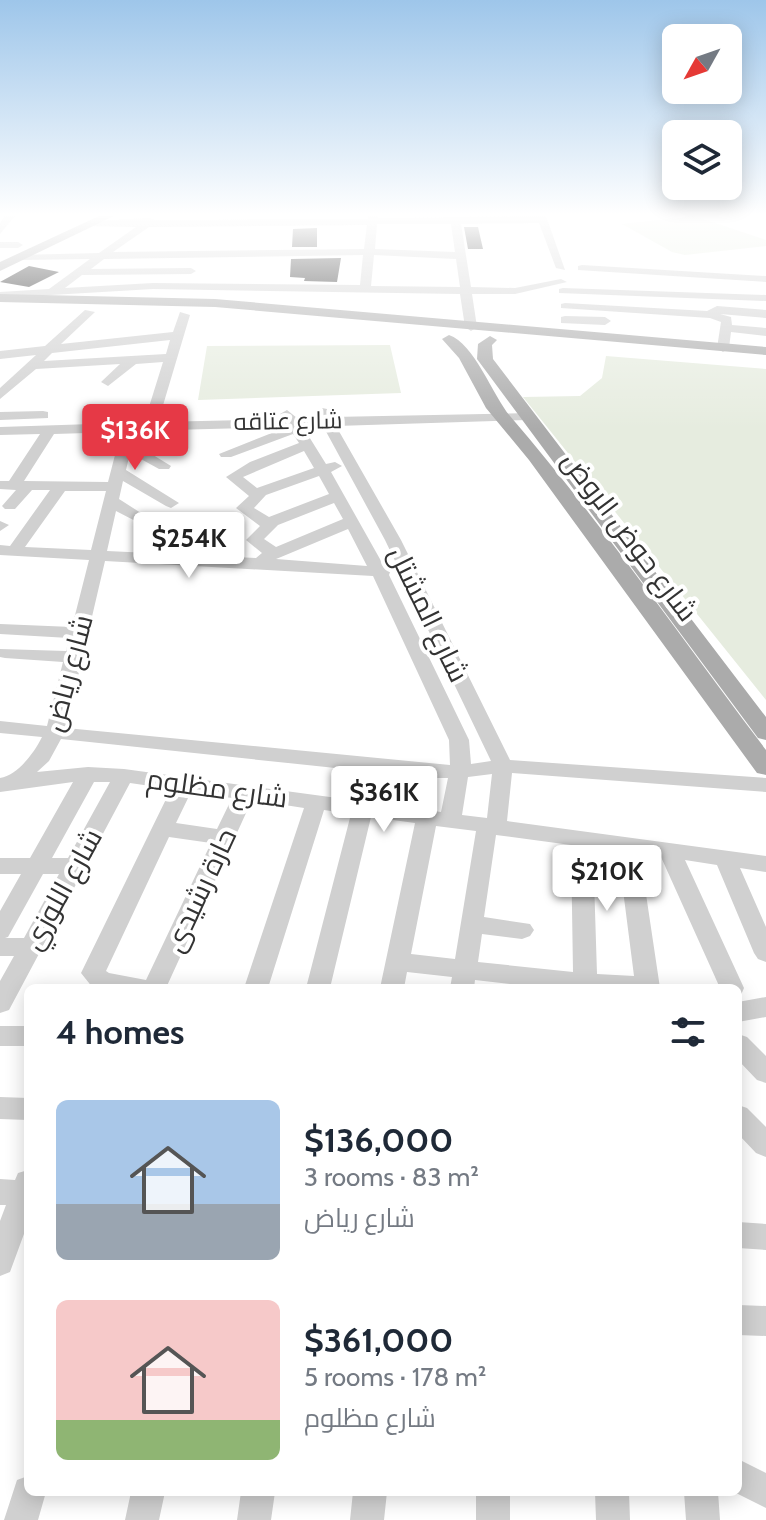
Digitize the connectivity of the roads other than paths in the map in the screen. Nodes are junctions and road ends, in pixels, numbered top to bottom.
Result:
1 (59, 287) edge
2 (161, 287) edge
3 (270, 287) edge
4 (466, 287) edge
5 (533, 287) edge
6 (563, 287) edge
7 (587, 287) edge
8 (708, 287) edge
9 (365, 288) joint
10 (53, 291) junction
11 (466, 291) junction
12 (608, 293) junction
13 (709, 295) junction
14 (0, 296) edge
15 (766, 298) edge
16 (89, 312) junction
17 (252, 313) junction
18 (713, 313) junction
19 (0, 314) edge
20 (766, 314) edge
21 (184, 315) junction
22 (606, 315) junction
23 (293, 317) junction
24 (565, 318) junction
25 (671, 323) dead end
26 (471, 327) junction
27 (726, 328) junction
28 (766, 332) edge
29 (178, 335) junction
30 (547, 338) junction
31 (449, 339) junction
32 (490, 340) junction
33 (723, 348) junction
34 (48, 350) junction
35 (766, 351) edge
36 (0, 355) edge
37 (171, 358) junction
38 (134, 359) junction
39 (766, 361) edge
40 (32, 365) junction
41 (108, 382) dead end
42 (0, 395) edge
43 (523, 410) junction
44 (496, 411) junction
45 (324, 415) junction
46 (0, 416) edge
47 (152, 419) junction
48 (131, 420) junction
49 (291, 420) junction
50 (50, 429) junction
51 (0, 431) edge
52 (125, 444) junction
53 (308, 445) junction
54 (226, 454) dead end
55 (351, 464) junction
56 (164, 466) dead end
57 (324, 468) junction
58 (14, 485) edge
59 (61, 486) junction
60 (115, 486) junction
61 (256, 493) junction
62 (339, 496) junction
63 (171, 503) dead end
64 (10, 506) dead end
65 (353, 521) junction
66 (147, 522) dead end
67 (268, 523) junction
68 (393, 540) junction
69 (366, 543) junction
70 (7, 550) edge
71 (275, 554) junction
72 (98, 557) junction
73 (256, 561) junction
74 (382, 572) junction
75 (0, 629) edge
76 (80, 633) junction
77 (5, 653) dead end
78 (74, 657) junction
79 (706, 668) junction
80 (0, 727) edge
81 (754, 728) edge
82 (56, 730) junction
83 (503, 766) junction
84 (766, 767) edge
85 (458, 772) junction
86 (88, 774) junction
87 (124, 776) junction
88 (8, 783) edge
89 (184, 784) junction
90 (766, 785) edge
91 (245, 792) junction
92 (317, 801) junction
93 (363, 808) junction
94 (438, 819) junction
95 (492, 827) junction
96 (162, 829) junction
97 (225, 837) junction
98 (582, 840) junction
99 (628, 847) junction
100 (670, 852) junction
101 (725, 859) junction
102 (766, 864) edge
103 (37, 865) junction
104 (0, 866) edge
105 (74, 866) junction
106 (472, 924) junction
107 (522, 930) dead end
108 (0, 931) edge
109 (0, 947) edge
110 (30, 947) junction
111 (766, 953) edge
112 (397, 962) junction
113 (463, 979) edge
114 (119, 984) edge
115 (156, 984) edge
116 (257, 984) edge
117 (319, 984) edge
118 (393, 984) edge
119 (550, 984) edge
120 (585, 984) edge
121 (648, 984) edge
122 (730, 984) edge
123 (0, 1003) edge
124 (0, 1036) edge
125 (24, 1036) edge
126 (742, 1048) edge
127 (766, 1072) edge
128 (0, 1108) edge
129 (24, 1109) edge
130 (742, 1120) edge
131 (766, 1145) edge
132 (20, 1190) edge
133 (742, 1235) edge
134 (766, 1237) edge
135 (0, 1262) edge
136 (742, 1320) edge
137 (766, 1321) edge
138 (742, 1478) edge
139 (766, 1491) edge
140 (28, 1496) edge
141 (147, 1496) edge
142 (257, 1496) edge
143 (370, 1496) edge
144 (493, 1496) edge
145 (612, 1496) edge
146 (701, 1496) edge
147 (21, 1520) edge
148 (142, 1520) edge
149 (254, 1520) edge
150 (367, 1520) edge
151 (493, 1520) edge
152 (613, 1520) edge
153 (703, 1520) edge

1 - 10 street
2 - 10 street
3 - 9 street
4 - 11 street
5 - 11 street
6 - 24 street
7 - 12 street
8 - 13 street
9 - 11 street
10 - 14 street
11 - 26 street
12 - 13 street
12 - 22 street
13 - 15 street
13 - 18 street
14 - 17 main road
16 - 19 main road
16 - 21 main road
16 - 34 street
17 - 21 main road
17 - 23 main road
18 - 20 street
18 - 22 street
18 - 27 street
21 - 29 street
22 - 24 street
22 - 25 street
23 - 26 main road
23 - 31 main road
24 - 30 main road
24 - 33 main road
26 - 30 main road
27 - 28 street
27 - 33 street
29 - 34 street
29 - 37 street
30 - 32 main road
30 - 39 main road
31 - 32 main road
31 - 44 main road, شارع حوض الروض
32 - 43 main road, شارع حوض الروض
33 - 35 main road
34 - 36 street
34 - 40 street
37 - 38 street
37 - 47 street
38 - 40 street
38 - 41 street
40 - 42 street
43 - 44 street, شارع عتاقه
43 - 79 main road, شارع حوض الروض
44 - 45 street, شارع عتاقه
44 - 79 main road, شارع حوض الروض
45 - 49 street, شارع عتاقه
45 - 55 street, شارع المشتل
46 - 48 street, شارع عتاقه
47 - 48 street, شارع عتاقه
47 - 49 street, شارع عتاقه
48 - 50 street, شارع عتاقه
48 - 52 street, شارع رياض
49 - 53 street, شارع المشتل
49 - 54 street
50 - 51 street, شارع عتاقه
50 - 58 street
52 - 56 street
52 - 60 street, شارع رياض
53 - 57 street, شارع المشتل
53 - 61 street
55 - 57 street
55 - 68 street, شارع المشتل
57 - 61 street
57 - 62 street, شارع المشتل
58 - 59 street
58 - 64 street
59 - 60 street
59 - 70 street
60 - 63 street
60 - 66 street
60 - 72 street, شارع رياض
61 - 67 street
62 - 65 street, شارع المشتل
62 - 67 street
65 - 69 street, شارع المشتل
65 - 71 street
67 - 71 street
68 - 69 street
68 - 83 street, شارع المشتل
69 - 74 street, شارع المشتل
70 - 72 street
71 - 73 street
72 - 73 street
72 - 76 street, شارع رياض
73 - 74 street
74 - 85 street, شارع المشتل
75 - 76 street
76 - 78 street, شارع رياض
77 - 78 street
78 - 82 street, شارع رياض
79 - 81 main road, شارع حوض الروض
80 - 82 street, شارع مظلوم
81 - 84 main road, شارع حوض الروض
82 - 85 street, شارع مظلوم
82 - 88 street, شارع رياض
83 - 85 street, شارع مظلوم
83 - 90 street, شارع مظلوم
83 - 95 street
85 - 94 street, شارع المشتل
86 - 87 street, شارع مظلوم
86 - 88 street, شارع مظلوم
86 - 103 street
87 - 89 street, شارع مظلوم
87 - 105 street, شارع اللوزي
89 - 91 street, شارع مظلوم
89 - 96 street
91 - 92 street, شارع مظلوم
91 - 97 street, حارة رشيدى
92 - 93 street, شارع مظلوم
92 - 116 street
93 - 94 street, شارع مظلوم
93 - 117 street
94 - 95 street, شارع مظلوم
94 - 112 street, شارع المشتل
95 - 98 street, شارع مظلوم
95 - 106 street
96 - 97 street
96 - 114 street
97 - 115 street, حارة رشيدى
98 - 99 street, شارع مظلوم
98 - 120 street
99 - 100 street, شارع مظلوم
99 - 121 street
100 - 101 street, شارع مظلوم
100 - 122 street
101 - 102 street, شارع مظلوم
101 - 111 street
103 - 104 street
103 - 105 street
103 - 108 street
105 - 110 street, شارع اللوزي
106 - 107 street
106 - 113 street
109 - 110 street
110 - 123 street, شارع اللوزي
112 - 113 street
112 - 118 street, شارع المشتل
113 - 119 street
124 - 125 street
126 - 127 street
128 - 129 street
130 - 131 street
132 - 135 street
133 - 134 street
136 - 137 street
138 - 139 street
140 - 147 street
141 - 148 street
142 - 149 street
143 - 150 street
144 - 151 street
145 - 152 street
146 - 153 street

